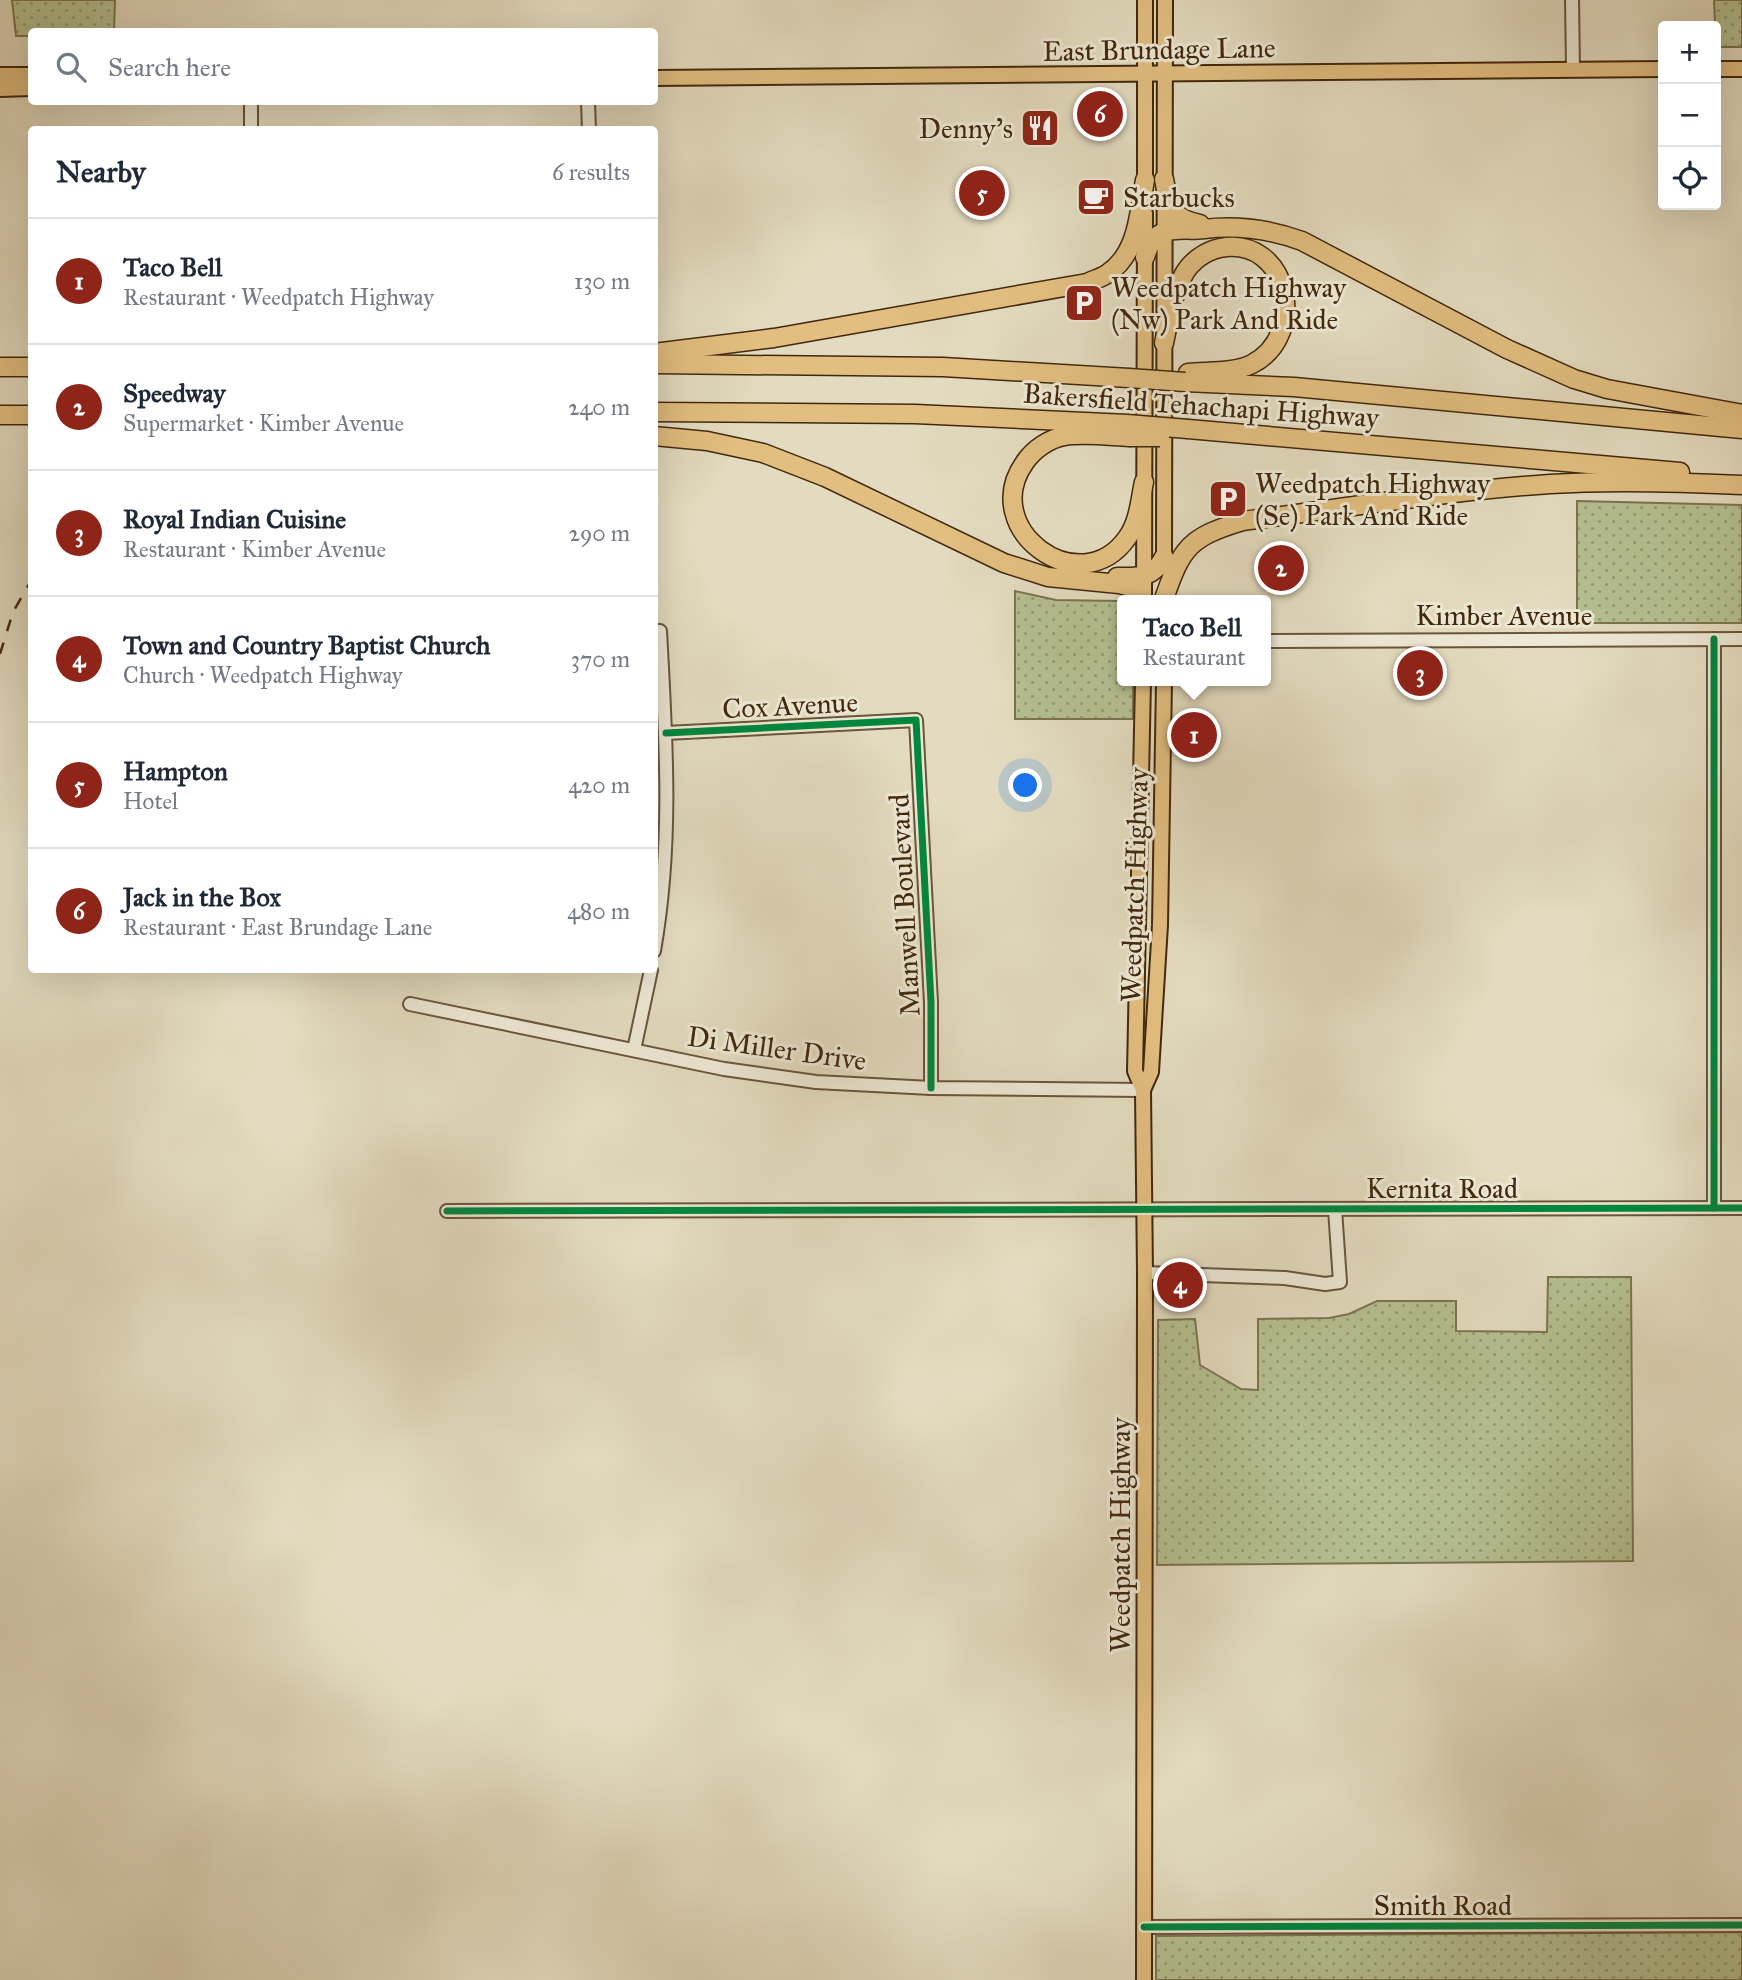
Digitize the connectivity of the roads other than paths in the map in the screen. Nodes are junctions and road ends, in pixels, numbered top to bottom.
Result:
1 (1145, 0) edge
2 (1166, 0) edge
3 (1572, 0) edge
4 (1573, 69) junction
5 (1658, 69) edge
6 (1721, 69) edge
7 (1742, 69) edge
8 (1144, 74) junction
9 (1164, 74) junction
10 (0, 75) edge
11 (28, 75) edge
12 (658, 78) edge
13 (28, 88) edge
14 (0, 89) edge
15 (251, 105) edge
16 (588, 105) edge
17 (251, 126) edge
18 (589, 126) edge
19 (1164, 179) junction
20 (1145, 180) junction
21 (1213, 227) junction
22 (1164, 232) junction
23 (1145, 257) junction
24 (1164, 343) junction
25 (658, 352) edge
26 (658, 364) edge
27 (0, 367) edge
28 (28, 367) edge
29 (1185, 377) junction
30 (658, 412) edge
31 (1742, 414) edge
32 (0, 415) edge
33 (28, 415) edge
34 (1742, 429) edge
35 (1128, 430) junction
36 (658, 436) edge
37 (1742, 477) edge
38 (1144, 482) junction
39 (1742, 485) edge
40 (1164, 557) junction
41 (1144, 576) junction
42 (1096, 580) junction
43 (1139, 595) edge
44 (1143, 595) edge
45 (1164, 595) edge
46 (1165, 595) edge
47 (1714, 639) junction
48 (1742, 639) edge
49 (1271, 640) edge
50 (658, 642) edge
51 (1143, 686) edge
52 (1164, 686) edge
53 (916, 720) joint
54 (666, 733) junction
55 (658, 922) edge
56 (650, 973) edge
57 (410, 1004) dead end
58 (634, 1050) junction
59 (931, 1088) junction
60 (1143, 1090) junction
61 (1714, 1208) junction
62 (1742, 1208) edge
63 (1143, 1209) junction
64 (1335, 1209) junction
65 (447, 1211) dead end
66 (1145, 1273) junction
67 (1742, 1924) edge
68 (1144, 1927) junction
69 (1144, 1980) edge

1 - 8 main road
2 - 9 main road
3 - 4 street
4 - 5 main road, East Brundage Lane
4 - 9 main road, East Brundage Lane
6 - 7 main road
8 - 9 main road, East Brundage Lane
8 - 12 main road, East Brundage Lane
8 - 20 main road
9 - 19 main road
10 - 11 main road
13 - 14 main road
15 - 17 street
16 - 18 street
19 - 21 highway
19 - 22 main road
20 - 23 main road
20 - 25 highway
21 - 22 highway
21 - 31 highway
22 - 23 highway
22 - 24 main road
23 - 38 main road
24 - 29 highway
24 - 40 main road
26 - 29 highway, Bakersfield Tehachapi Highway, bridge
27 - 28 highway
29 - 34 highway, Bakersfield Tehachapi Highway
30 - 35 highway, Bakersfield Tehachapi Highway
32 - 33 highway
35 - 37 highway, Bakersfield Tehachapi Highway, bridge
35 - 38 highway
36 - 42 highway
38 - 41 main road
39 - 46 highway
40 - 41 highway
40 - 45 main road
41 - 42 highway
41 - 44 main road
42 - 43 highway
47 - 48 street, Kimber Avenue
47 - 49 street, Kimber Avenue
47 - 61 street
50 - 54 street
51 - 60 main road, Weedpatch Highway
52 - 60 main road, Weedpatch Highway
53 - 54 street, Cox Avenue
53 - 59 street, Manwell Boulevard
54 - 55 street
56 - 58 street
57 - 58 street, Di Miller Drive
58 - 59 street, Di Miller Drive
59 - 60 street, Di Miller Drive
60 - 63 main road, Weedpatch Highway
61 - 62 street, Kernita Road
61 - 64 street, Kernita Road
63 - 64 street, Kernita Road
63 - 65 street, Kernita Road
63 - 66 main road, Weedpatch Highway
64 - 66 street
66 - 68 main road, Weedpatch Highway
67 - 68 street, Smith Road
68 - 69 main road, Weedpatch Highway

